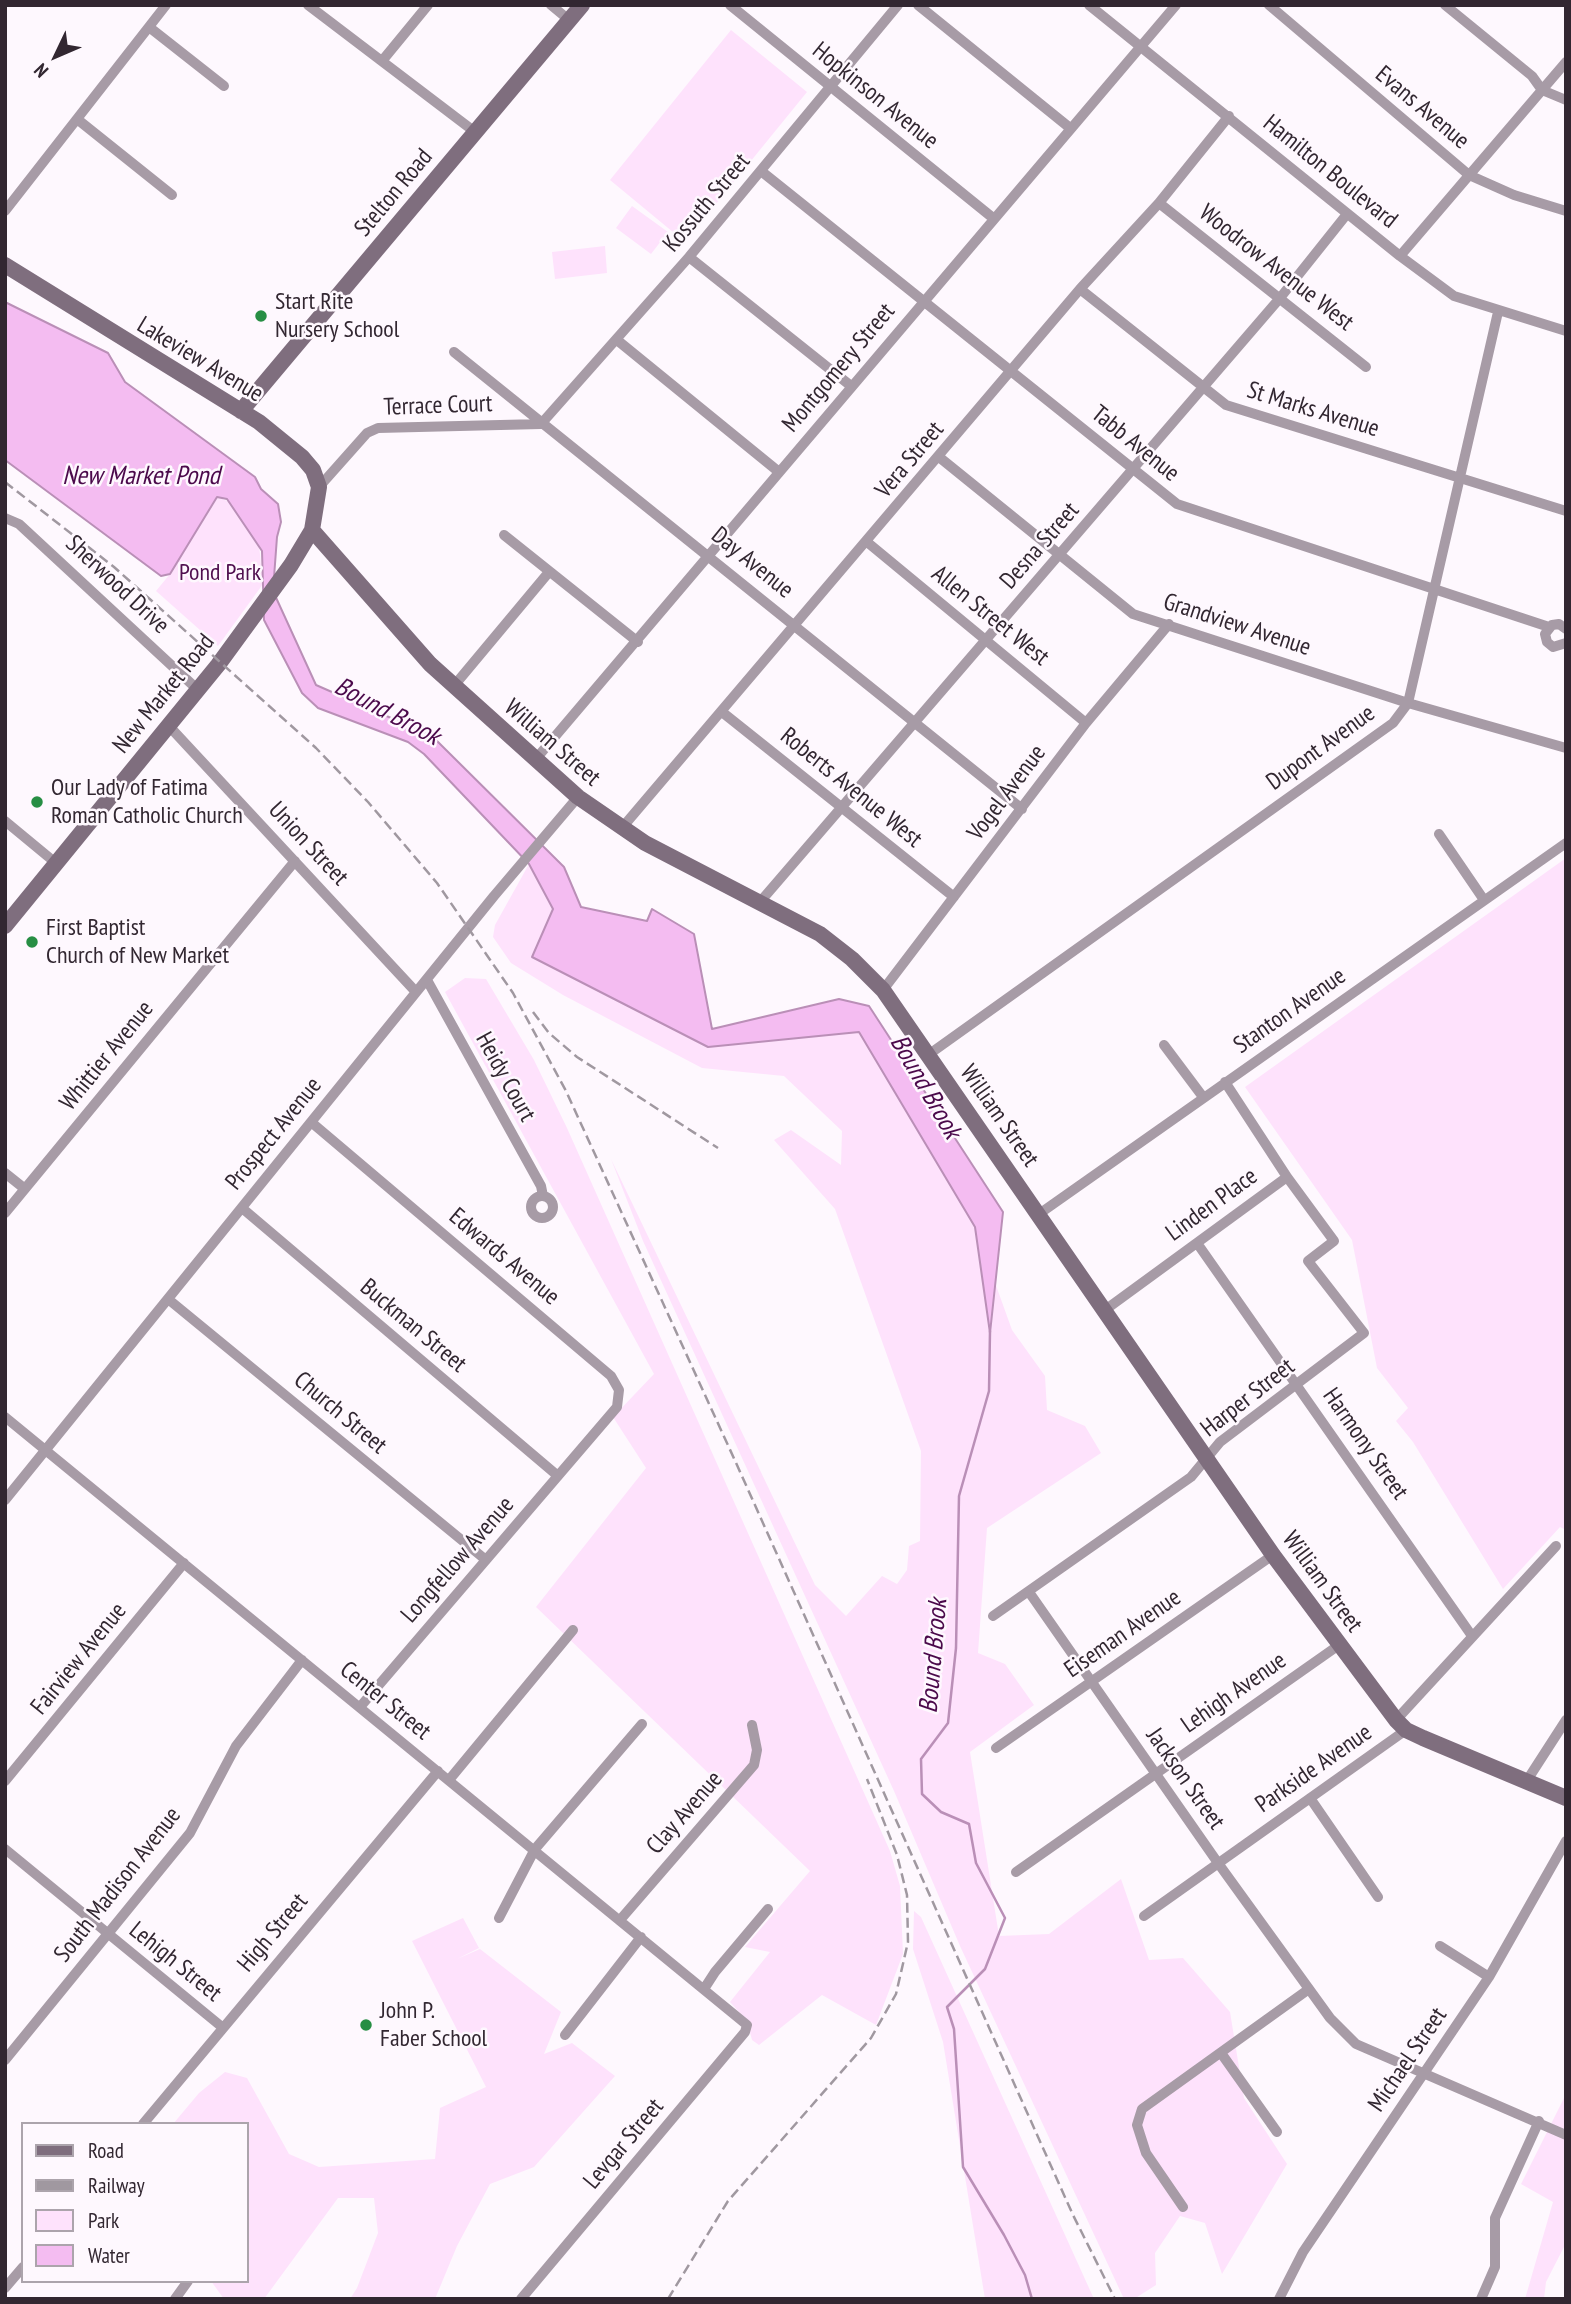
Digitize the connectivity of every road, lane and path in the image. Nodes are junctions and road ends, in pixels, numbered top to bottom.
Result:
1 (166, 5) edge
2 (308, 5) edge
3 (428, 5) edge
4 (551, 5) edge
5 (582, 5) edge
6 (730, 5) edge
7 (898, 5) edge
8 (918, 5) edge
9 (1089, 5) edge
10 (1176, 5) edge
11 (1269, 5) edge
12 (1445, 5) edge
13 (1466, 5) edge
14 (1458, 15) junction
15 (569, 20) junction
16 (149, 27) junction
17 (1142, 48) junction
18 (382, 61) junction
19 (1566, 62) edge
20 (224, 86) dead end
21 (831, 87) junction
22 (1542, 90) junction
23 (1566, 100) edge
24 (1229, 116) junction
25 (77, 119) junction
26 (1070, 128) junction
27 (475, 132) junction
28 (761, 171) junction
29 (1469, 175) junction
30 (172, 195) dead end
31 (1159, 203) junction
32 (5, 211) edge
33 (1566, 211) edge
34 (1348, 214) junction
35 (993, 218) junction
36 (1400, 256) junction
37 (689, 257) junction
38 (5, 265) edge
39 (1080, 289) junction
40 (1280, 298) junction
41 (923, 301) junction
42 (1498, 312) junction
43 (1566, 331) edge
44 (617, 340) junction
45 (454, 352) dead end
46 (1366, 367) dead end
47 (1011, 371) junction
48 (851, 386) junction
49 (1203, 388) junction
50 (241, 411) junction
51 (541, 424) junction
52 (939, 457) junction
53 (1133, 470) junction
54 (779, 472) junction
55 (1458, 478) junction
56 (319, 487) junction
57 (1566, 511) edge
58 (5, 518) edge
59 (312, 530) junction
60 (504, 535) dead end
61 (867, 542) junction
62 (1060, 554) junction
63 (709, 555) junction
64 (549, 572) junction
65 (1434, 589) junction
66 (1169, 624) junction
67 (796, 626) junction
68 (1549, 627) junction
69 (1566, 628) edge
70 (986, 640) junction
71 (638, 642) junction
72 (1566, 643) edge
73 (453, 687) junction
74 (197, 689) junction
75 (1408, 703) junction
76 (722, 712) junction
77 (915, 722) junction
78 (1086, 723) junction
79 (168, 725) junction
80 (1566, 748) edge
81 (535, 760) junction
82 (578, 797) junction
83 (844, 807) junction
84 (1022, 809) junction
85 (5, 821) edge
86 (621, 829) junction
87 (1439, 834) dead end
88 (1566, 843) edge
89 (295, 861) junction
90 (57, 863) junction
91 (954, 897) junction
92 (1484, 900) junction
93 (760, 902) junction
94 (5, 926) edge
95 (427, 979) junction
96 (883, 990) junction
97 (416, 992) junction
98 (1164, 1045) dead end
99 (928, 1055) junction
100 (1225, 1082) junction
101 (1203, 1097) junction
102 (311, 1122) junction
103 (5, 1173) edge
104 (1287, 1177) junction
105 (25, 1189) junction
106 (542, 1196) dead end
107 (242, 1208) junction
108 (5, 1213) edge
109 (1039, 1214) junction
110 (1197, 1243) junction
111 (168, 1298) junction
112 (1105, 1310) junction
113 (1299, 1386) junction
114 (5, 1417) edge
115 (589, 1440) joint
116 (46, 1450) junction
117 (1207, 1457) junction
118 (558, 1476) junction
119 (5, 1500) edge
120 (1556, 1546) dead end
121 (1273, 1555) junction
122 (486, 1560) junction
123 (184, 1563) junction
124 (1029, 1592) junction
125 (993, 1616) dead end
126 (573, 1630) dead end
127 (1472, 1636) junction
128 (1339, 1645) junction
129 (303, 1660) junction
130 (1093, 1681) junction
131 (360, 1707) junction
132 (1566, 1720) edge
133 (642, 1724) dead end
134 (752, 1725) dead end
135 (1401, 1725) junction
136 (996, 1748) dead end
137 (438, 1771) junction
138 (1155, 1774) junction
139 (449, 1780) junction
140 (5, 1781) edge
141 (1527, 1782) junction
142 (1310, 1798) junction
143 (1566, 1798) edge
144 (1566, 1840) edge
145 (5, 1849) edge
146 (535, 1849) junction
147 (1218, 1863) junction
148 (1016, 1872) dead end
149 (1378, 1897) dead end
150 (768, 1909) dead end
151 (1144, 1916) dead end
152 (499, 1918) dead end
153 (620, 1920) junction
154 (108, 1934) junction
155 (641, 1937) junction
156 (1440, 1946) dead end
157 (1489, 1977) junction
158 (704, 1989) junction
159 (1309, 1989) junction
160 (738, 2017) joint
161 (222, 2028) junction
162 (565, 2035) dead end
163 (1221, 2053) junction
164 (5, 2060) edge
165 (1426, 2072) junction
166 (1538, 2121) junction
167 (145, 2122) edge
168 (1277, 2132) dead end
169 (1566, 2135) edge
170 (1183, 2207) dead end
171 (21, 2269) edge
172 (186, 2283) edge
173 (5, 2288) edge
174 (174, 2299) edge
175 (521, 2299) edge
176 (1279, 2299) edge
177 (1481, 2299) edge

1 - 16 street
2 - 18 street
3 - 18 street
4 - 15 street
5 - 15 main road, Stelton Road
6 - 21 street, Hopkinson Avenue
7 - 21 street, Kossuth Street
8 - 26 street
9 - 17 street, Hamilton Boulevard
10 - 17 street, Montgomery Street
11 - 29 street, Evans Avenue
12 - 14 street
13 - 14 street
14 - 22 street
15 - 27 main road, Stelton Road
16 - 20 street
16 - 25 street
17 - 24 street, Hamilton Boulevard
17 - 26 street, Montgomery Street
18 - 27 street
19 - 22 street
21 - 28 street, Kossuth Street
21 - 35 street, Hopkinson Avenue
22 - 23 street
22 - 29 street
24 - 31 street, Vera Street
24 - 34 street, Hamilton Boulevard
25 - 30 street
25 - 32 street
26 - 35 street, Montgomery Street
27 - 50 main road, Stelton Road
28 - 37 street, Kossuth Street
28 - 41 street, Tabb Avenue
29 - 33 street, Evans Avenue
29 - 36 street
31 - 39 street, Vera Street
31 - 40 street, Woodrow Avenue West
34 - 36 street, Hamilton Boulevard
34 - 40 street, Desna Street
35 - 41 street, Montgomery Street
36 - 42 street, Hamilton Boulevard
37 - 44 street, Kossuth Street
37 - 48 street
38 - 50 main road, Lakeview Avenue
39 - 47 street, Vera Street
39 - 49 street, St Marks Avenue
40 - 46 street, Woodrow Avenue West
40 - 49 street, Desna Street
41 - 47 street, Tabb Avenue
41 - 48 street, Montgomery Street
42 - 43 street, Hamilton Boulevard
42 - 55 street, Dupont Avenue
44 - 51 street, Kossuth Street
44 - 54 street
45 - 51 street, Day Avenue
47 - 52 street, Vera Street
47 - 53 street, Tabb Avenue
48 - 54 street, Montgomery Street
49 - 53 street, Desna Street
49 - 55 street, St Marks Avenue
50 - 56 main road, Lakeview Avenue
51 - 56 street, Terrace Court
51 - 63 street, Day Avenue
52 - 61 street, Vera Street
52 - 62 street, Grandview Avenue
53 - 62 street, Desna Street
53 - 65 street, Tabb Avenue
54 - 63 street, Montgomery Street
55 - 57 street, St Marks Avenue
55 - 65 street, Dupont Avenue
56 - 59 main road
58 - 74 street, Sherwood Drive
59 - 73 main road, William Street
59 - 74 main road, New Market Road
60 - 64 street
61 - 67 street, Vera Street
61 - 70 street, Allen Street West
62 - 66 street, Grandview Avenue
62 - 70 street, Desna Street
63 - 67 street, Day Avenue
63 - 71 street, Montgomery Street
64 - 71 street
64 - 73 street
65 - 68 street, Tabb Avenue
65 - 75 street, Dupont Avenue
66 - 75 street, Grandview Avenue
66 - 78 street, Vogel Avenue
67 - 76 street, Vera Street
67 - 77 street, Day Avenue
68 - 69 street, Tabb Avenue
68 - 72 street
70 - 77 street, Desna Street
70 - 78 street, Allen Street West
71 - 81 street, Montgomery Street
73 - 81 main road, William Street
74 - 79 main road, New Market Road
75 - 80 street, Grandview Avenue
75 - 99 street, Dupont Avenue
76 - 83 street, Roberts Avenue West
76 - 86 street, Vera Street
77 - 83 street, Desna Street
77 - 84 street, Day Avenue
78 - 84 street, Vogel Avenue
79 - 89 street, Union Street
79 - 90 main road, New Market Road
81 - 82 main road, William Street
82 - 86 main road, William Street
82 - 95 street, Prospect Avenue
83 - 91 street, Roberts Avenue West
83 - 93 street, Desna Street
84 - 91 street, Vogel Avenue
85 - 90 street
86 - 93 main road, William Street
87 - 92 street
88 - 92 street, Stanton Avenue
89 - 97 street, Union Street
89 - 105 street, Whittier Avenue
90 - 94 main road, New Market Road
91 - 96 street, Vogel Avenue
92 - 100 street, Stanton Avenue
93 - 96 main road, William Street
95 - 97 street, Prospect Avenue
95 - 106 street, Heidy Court
96 - 99 main road, William Street
97 - 102 street, Prospect Avenue
98 - 101 street
99 - 109 main road, William Street
100 - 101 street, Stanton Avenue
100 - 104 street, Linden Place
101 - 109 street, Stanton Avenue
102 - 107 street, Prospect Avenue
102 - 115 street, Edwards Avenue
103 - 105 street
104 - 110 street, Linden Place
104 - 113 street, Harper Street
105 - 108 street, Whittier Avenue
107 - 111 street, Prospect Avenue
107 - 118 street, Buckman Street
109 - 112 main road, William Street
110 - 112 street, Linden Place
110 - 113 street, Harmony Street
111 - 116 street, Prospect Avenue
111 - 122 street, Church Street
112 - 117 main road, William Street
113 - 117 street, Harper Street
113 - 127 street, Harmony Street
114 - 116 street, Center Street
115 - 118 street, Longfellow Avenue
116 - 119 street, Prospect Avenue
116 - 123 street, Center Street
117 - 121 main road, William Street
117 - 124 street, Harper Street
118 - 122 street, Longfellow Avenue
120 - 127 street, Parkside Avenue
121 - 128 main road, William Street
121 - 130 street, Eiseman Avenue
122 - 131 street, Longfellow Avenue
123 - 129 street, Center Street
123 - 140 street, Fairview Avenue
124 - 125 street, Harper Street
124 - 130 street, Jackson Street
126 - 139 street
127 - 135 street, Parkside Avenue
128 - 135 main road, William Street
128 - 138 street, Lehigh Avenue
129 - 131 street, Center Street
129 - 154 street, South Madison Avenue
130 - 136 street, Eiseman Avenue
130 - 138 street, Jackson Street
131 - 137 street, Center Street
132 - 141 street
133 - 146 street
134 - 153 street, Clay Avenue
135 - 141 main road, William Street
135 - 142 street, Parkside Avenue
137 - 139 street, Center Street
137 - 161 street, High Street
138 - 147 street, Jackson Street
138 - 148 street, Lehigh Avenue
139 - 146 street, Center Street
141 - 143 main road, William Street
142 - 147 street, Parkside Avenue
142 - 149 street
144 - 157 street, Michael Street
145 - 154 street, Lehigh Street
146 - 152 street
146 - 153 street, Center Street
147 - 151 street, Parkside Avenue
147 - 159 street, Jackson Street
150 - 158 street
153 - 155 street, Center Street
154 - 161 street, Lehigh Street
154 - 164 street, South Madison Avenue
155 - 158 street, Center Street
155 - 162 street
156 - 157 street
157 - 165 street, Michael Street
158 - 160 street, Center Street
159 - 163 street
159 - 165 street, Jackson Street
160 - 175 street, Levgar Street
161 - 167 street, High Street
163 - 168 street
163 - 170 street
165 - 166 street, Jackson Street
165 - 176 street, Michael Street
166 - 169 street, Jackson Street
166 - 177 street
171 - 173 street
172 - 174 street

